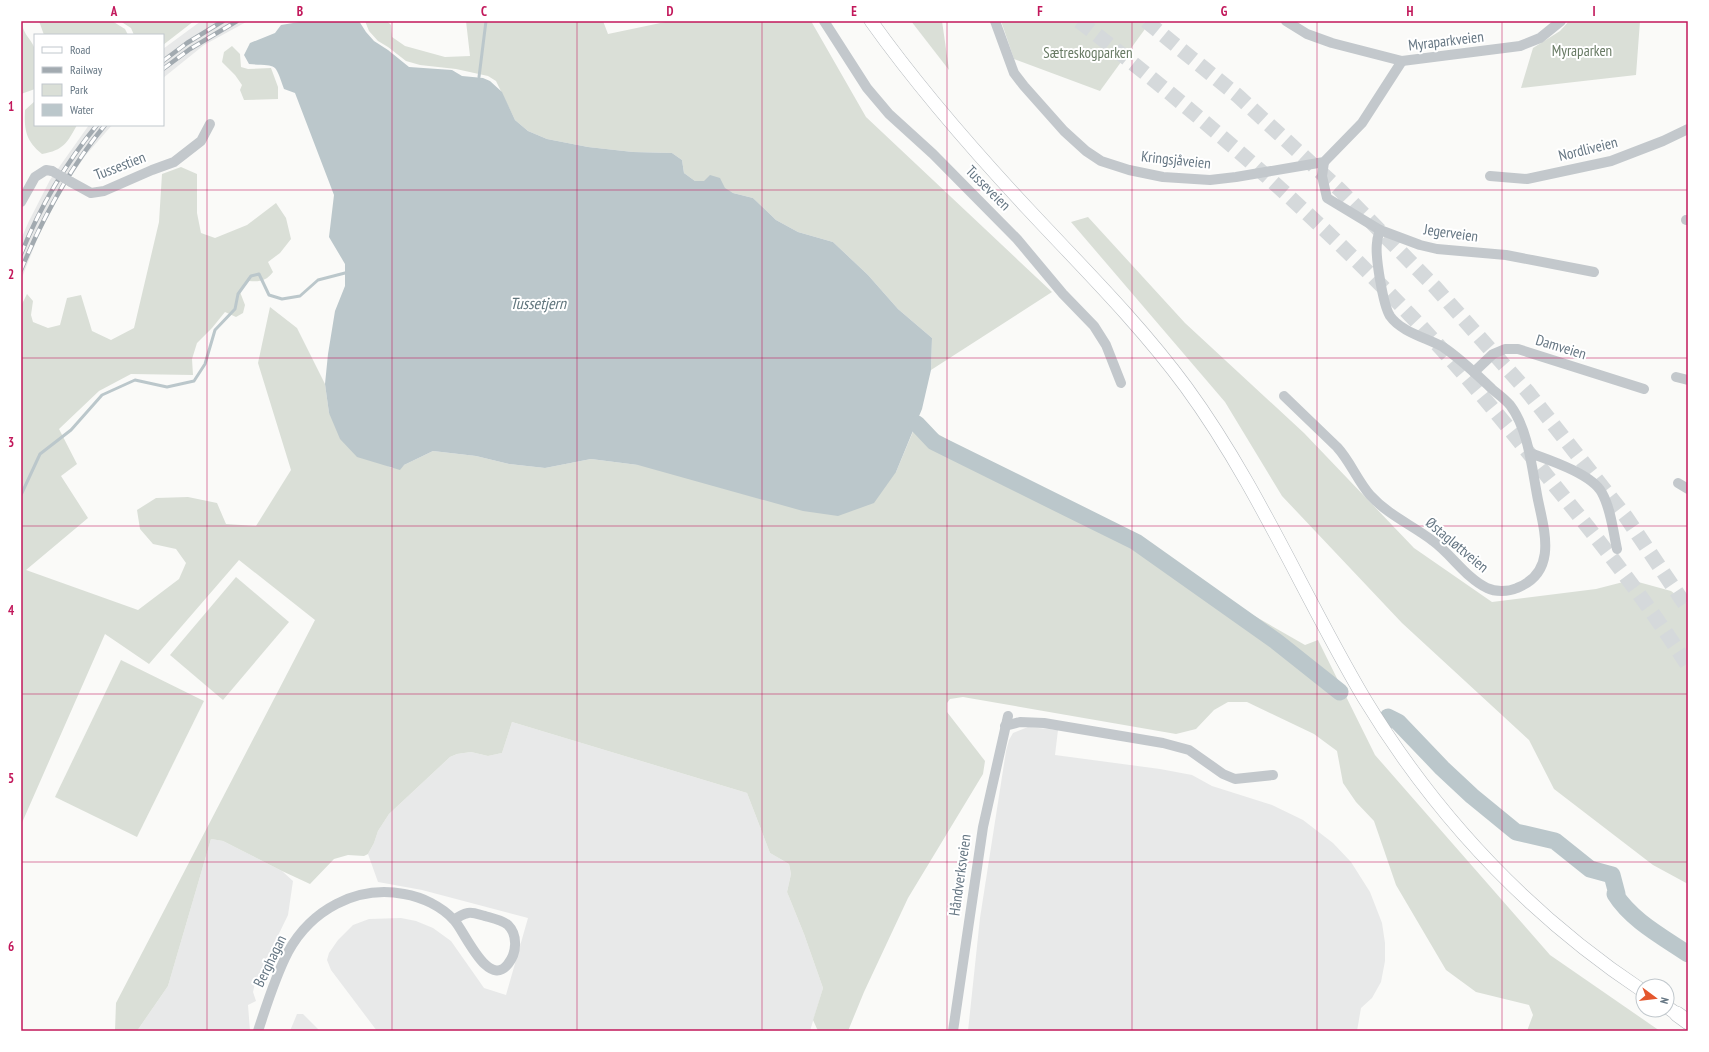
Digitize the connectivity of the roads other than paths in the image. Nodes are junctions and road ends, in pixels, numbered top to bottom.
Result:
1 (824, 21) edge
2 (871, 21) edge
3 (994, 21) edge
4 (1561, 21) edge
5 (1289, 22) edge
6 (1402, 62) junction
7 (210, 124) dead end
8 (1688, 129) edge
9 (1324, 162) junction
10 (1490, 176) dead end
11 (21, 202) edge
12 (1380, 230) junction
13 (1594, 272) dead end
14 (1474, 372) junction
15 (1676, 377) dead end
16 (1688, 380) edge
17 (1121, 383) dead end
18 (1644, 389) dead end
19 (1284, 396) dead end
20 (1530, 453) junction
21 (1617, 550) dead end
22 (1274, 775) dead end
23 (454, 920) junction
24 (1635, 985) edge
25 (258, 1031) edge
26 (953, 1031) edge

1 - 17 street, Tusseveien
2 - 24 main road
3 - 9 street, Kringsjåveien
4 - 6 street, Myraparkveien
5 - 6 street, Myraparkveien
6 - 9 street
7 - 11 street, Tussestien, bridge
8 - 10 street, Nordliveien
9 - 12 street, Jegerveien
12 - 13 street, Jegerveien
12 - 14 street, Østagløttveien
14 - 18 street, Damveien
14 - 20 street, Østagløttveien
15 - 16 street
19 - 20 street, Østagløttveien
20 - 21 street
22 - 26 street, Håndverksveien
23 - 23 street, Berghagan
23 - 25 street, Berghagan

